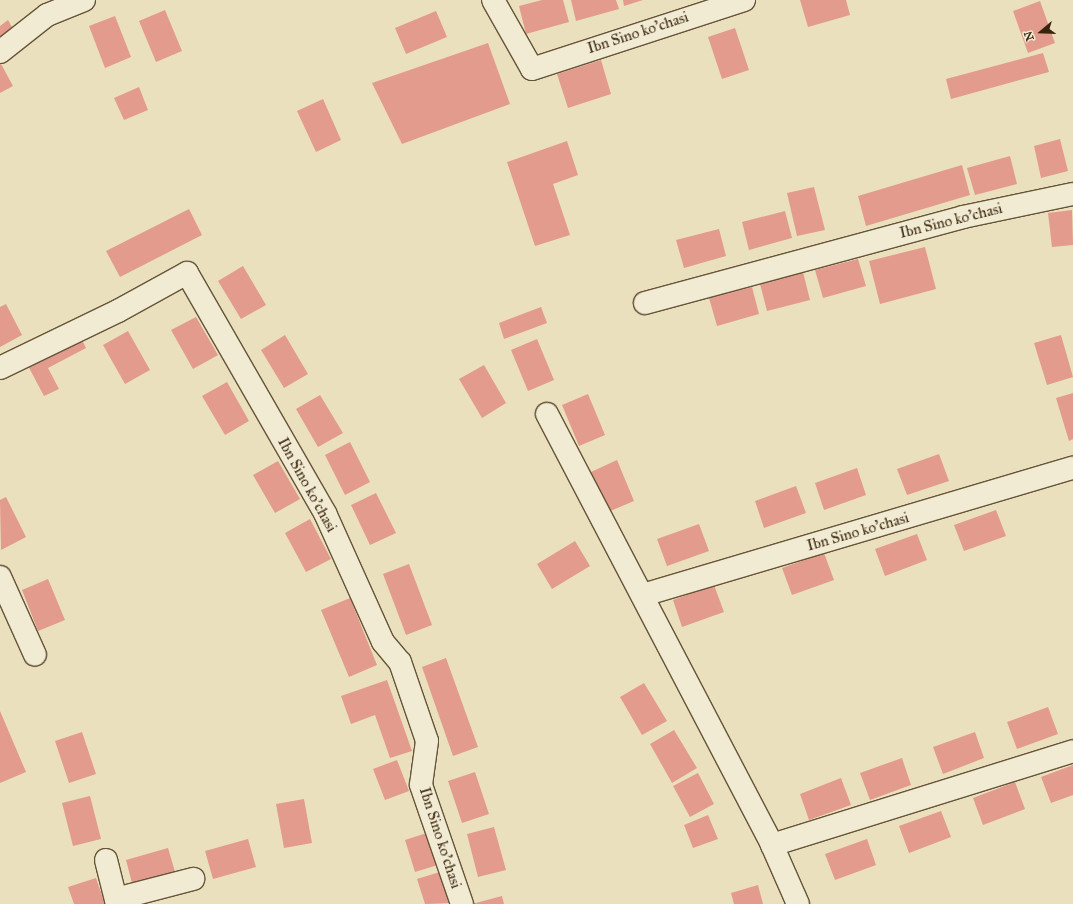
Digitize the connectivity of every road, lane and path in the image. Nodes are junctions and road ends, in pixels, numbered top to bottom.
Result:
1 (84, 0) edge
2 (493, 0) edge
3 (744, 0) edge
4 (0, 52) edge
5 (1073, 194) edge
6 (645, 302) dead end
7 (0, 368) edge
8 (547, 414) dead end
9 (1073, 468) edge
10 (0, 577) edge
11 (643, 595) junction
12 (35, 656) dead end
13 (1073, 751) edge
14 (772, 845) junction
15 (106, 860) dead end
16 (193, 879) dead end
17 (116, 902) edge
18 (462, 904) edge
19 (798, 904) edge

1 - 4 street
2 - 3 street, Ibn Sino ko'chasi
5 - 6 street, Ibn Sino ko'chasi
7 - 18 street, Ibn Sino ko'chasi
8 - 11 street
9 - 11 street, Ibn Sino ko'chasi
10 - 12 street
11 - 14 street
13 - 14 street
14 - 19 street
15 - 17 street
16 - 17 street

